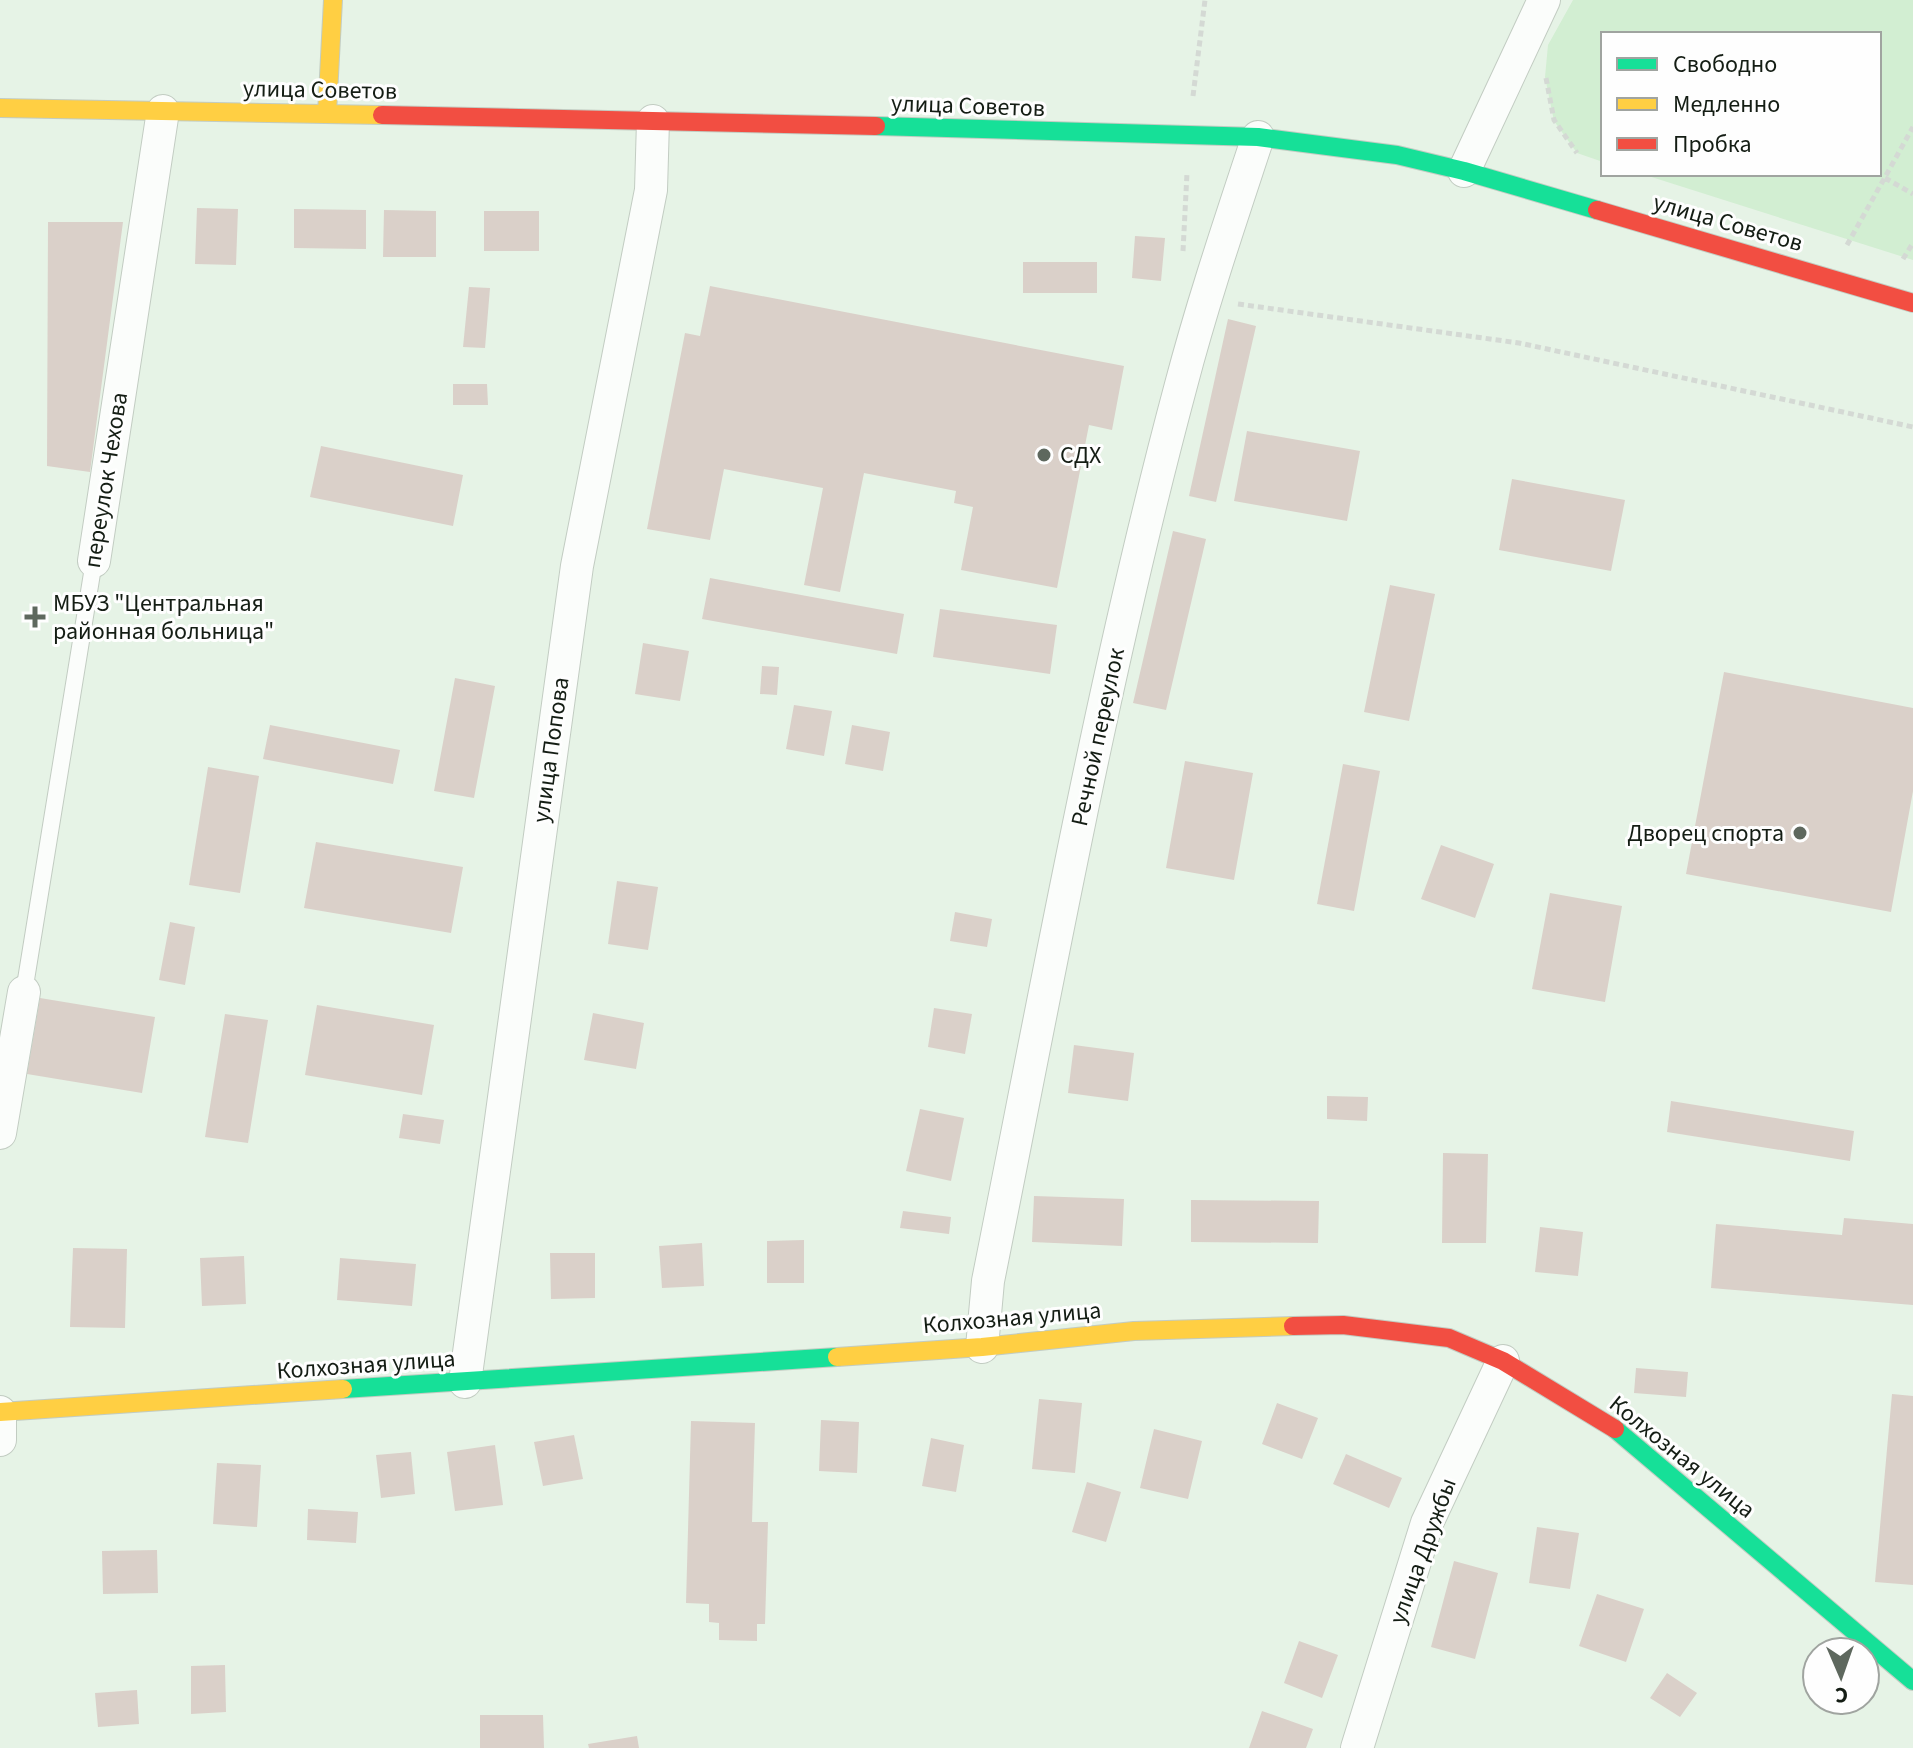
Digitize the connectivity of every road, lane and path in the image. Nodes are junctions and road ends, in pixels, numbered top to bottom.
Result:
1 (333, 0) edge
2 (1544, 0) edge
3 (1545, 77) dead end
4 (0, 108) edge
5 (163, 111) junction
6 (327, 114) junction
7 (653, 121) junction
8 (1913, 127) edge
9 (1258, 137) junction
10 (1577, 153) dead end
11 (1464, 171) junction
12 (1885, 178) junction
13 (1913, 194) edge
14 (1913, 243) edge
15 (1844, 250) dead end
16 (1899, 267) dead end
17 (1205, 300) junction
18 (1913, 303) edge
19 (1913, 427) edge
20 (94, 561) joint
21 (24, 992) joint
22 (0, 1133) edge
23 (982, 1347) junction
24 (1503, 1361) junction
25 (465, 1382) junction
26 (0, 1412) edge
27 (0, 1440) edge
28 (1913, 1681) edge
29 (1357, 1748) edge

1 - 6 main road
2 - 11 street
3 - 10 path
4 - 5 main road, улица Советов
5 - 6 main road, улица Советов
5 - 20 street, переулок Чехова
6 - 7 main road, улица Советов
7 - 9 main road, улица Советов
7 - 25 street, улица Попова
8 - 12 path
9 - 11 main road, улица Советов
9 - 17 street, Речной переулок
11 - 18 main road, улица Советов
12 - 13 path
12 - 15 path
14 - 16 path
17 - 19 path
17 - 23 street, Речной переулок
20 - 21 lane, переулок Чехова
21 - 22 street, переулок Чехова
23 - 24 main road, Колхозная улица
23 - 25 main road, Колхозная улица
24 - 28 main road, Колхозная улица
24 - 29 street, улица Дружбы
25 - 26 main road, Колхозная улица
26 - 27 street

